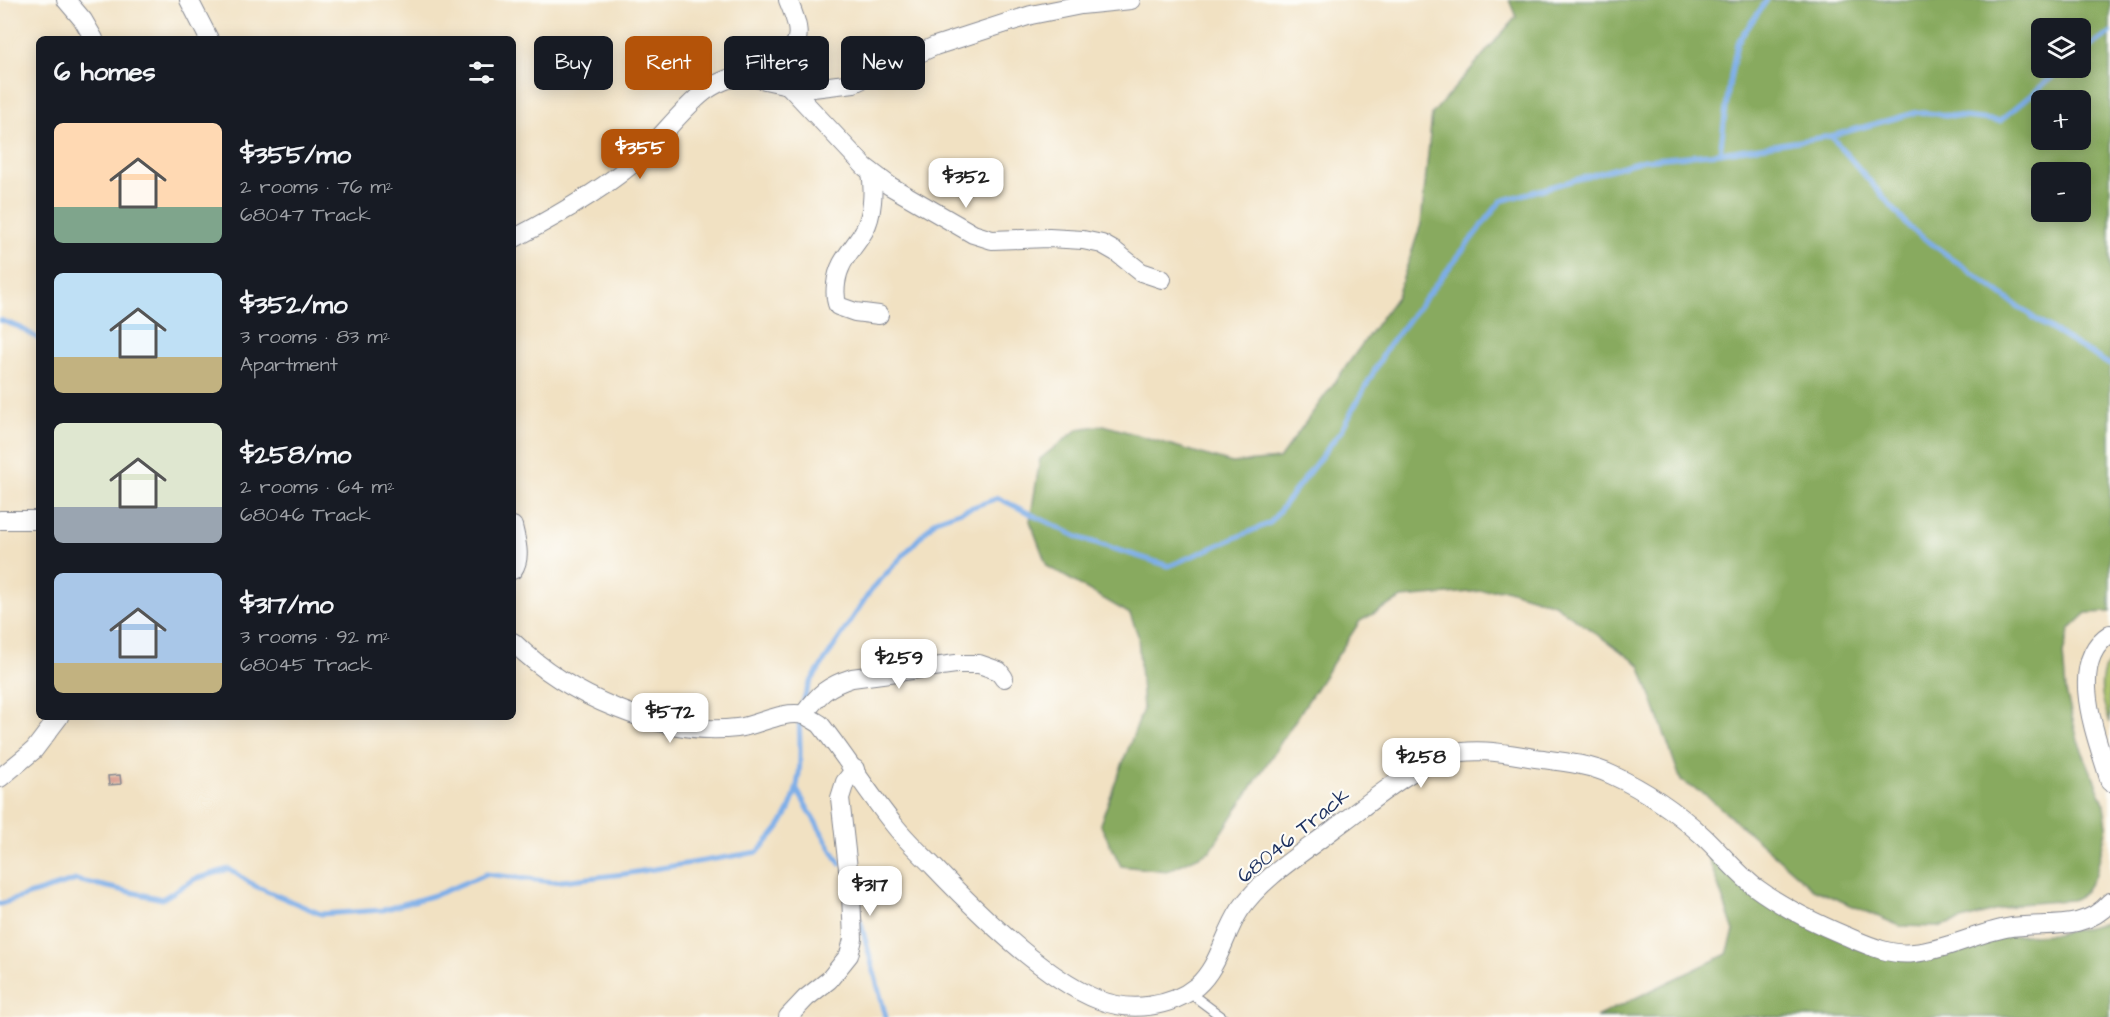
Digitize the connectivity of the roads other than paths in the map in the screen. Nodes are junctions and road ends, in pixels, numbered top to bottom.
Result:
1 (66, 0) edge
2 (189, 0) edge
3 (788, 0) edge
4 (1131, 0) edge
5 (92, 36) edge
6 (207, 36) edge
7 (798, 36) edge
8 (724, 81) edge
9 (829, 86) edge
10 (793, 90) edge
11 (871, 172) junction
12 (516, 237) edge
13 (1162, 279) dead end
14 (879, 315) dead end
15 (0, 520) edge
16 (36, 520) edge
17 (516, 540) edge
18 (516, 564) edge
19 (2110, 634) edge
20 (516, 645) edge
21 (1004, 678) dead end
22 (803, 715) junction
23 (56, 720) edge
24 (855, 769) junction
25 (0, 778) edge
26 (2110, 782) edge
27 (2110, 902) edge
28 (1187, 991) junction
29 (788, 1017) edge
30 (1222, 1017) edge

1 - 5 street
2 - 6 street
3 - 7 street
4 - 9 street
8 - 12 street
10 - 11 street
11 - 13 street
11 - 14 street
15 - 16 street
17 - 18 street
19 - 26 street
20 - 22 street
21 - 22 street
22 - 24 street, 68046 Track
23 - 25 street
24 - 28 street, 68046 Track
24 - 29 street
27 - 28 street, 68046 Track
28 - 30 lane

